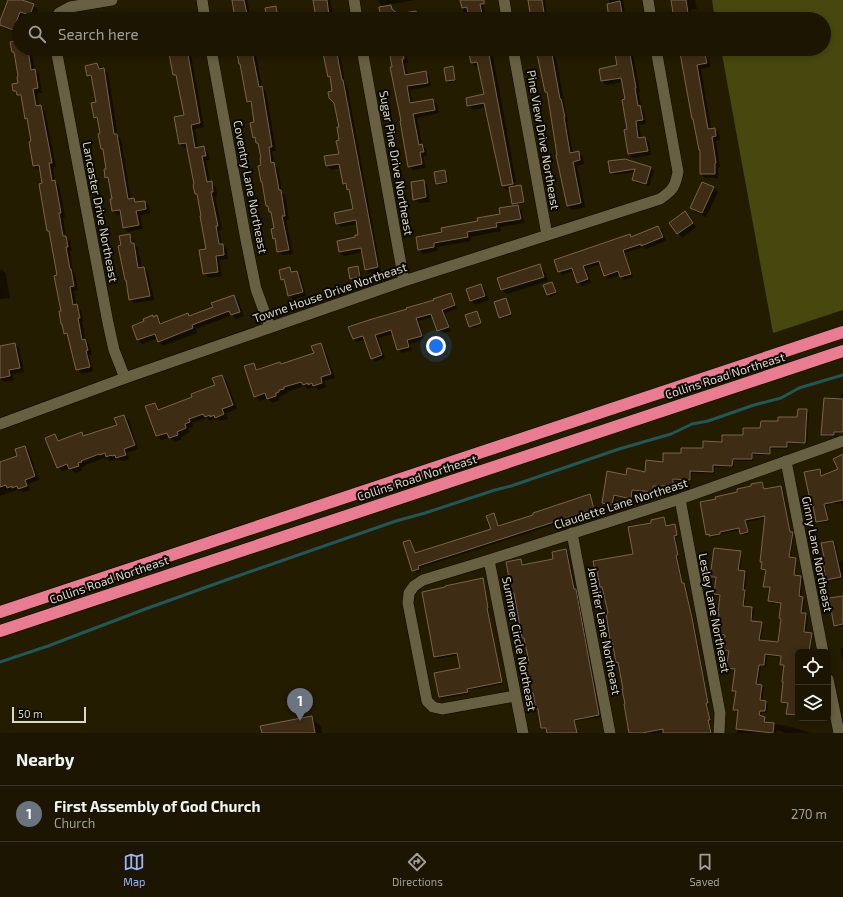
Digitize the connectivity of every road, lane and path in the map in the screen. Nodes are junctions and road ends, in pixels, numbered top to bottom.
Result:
1 (112, 0) edge
2 (202, 0) edge
3 (354, 0) edge
4 (504, 0) edge
5 (648, 0) edge
6 (61, 12) edge
7 (204, 12) edge
8 (356, 12) edge
9 (506, 12) edge
10 (650, 12) edge
11 (57, 56) edge
12 (212, 56) edge
13 (363, 56) edge
14 (514, 56) edge
15 (657, 56) edge
16 (547, 235) junction
17 (404, 281) junction
18 (270, 327) junction
19 (843, 332) edge
20 (843, 351) edge
21 (126, 378) junction
22 (0, 424) edge
23 (843, 441) edge
24 (786, 461) junction
25 (680, 499) junction
26 (572, 533) junction
27 (489, 560) junction
28 (0, 612) edge
29 (0, 631) edge
30 (822, 649) edge
31 (829, 685) edge
32 (515, 696) junction
33 (523, 733) edge
34 (610, 733) edge
35 (719, 733) edge
36 (839, 733) edge

1 - 6 street
2 - 7 street
3 - 8 street
4 - 9 street
5 - 10 street
11 - 21 street, Lancaster Drive Northeast
12 - 18 street, Coventry Lane Northeast
13 - 17 street, Sugar Pine Drive Northeast
14 - 16 street, Pine View Drive Northeast
15 - 16 street, Towne House Drive Northeast
16 - 17 street, Towne House Drive Northeast
17 - 18 street, Towne House Drive Northeast
18 - 21 street, Towne House Drive Northeast
19 - 28 highway, Collins Road Northeast
20 - 29 highway, Collins Road Northeast
21 - 22 street, Towne House Drive Northeast
23 - 24 street, Claudette Lane Northeast
24 - 25 street, Claudette Lane Northeast
24 - 30 street, Ginny Lane Northeast
25 - 26 street, Claudette Lane Northeast
25 - 35 street, Lesley Lane Northeast
26 - 27 street, Claudette Lane Northeast
26 - 34 street, Jennifer Lane Northeast
27 - 32 street, Summer Circle Northeast
27 - 32 street, Claudette Lane Northeast
31 - 36 street
32 - 33 street, Summer Circle Northeast

